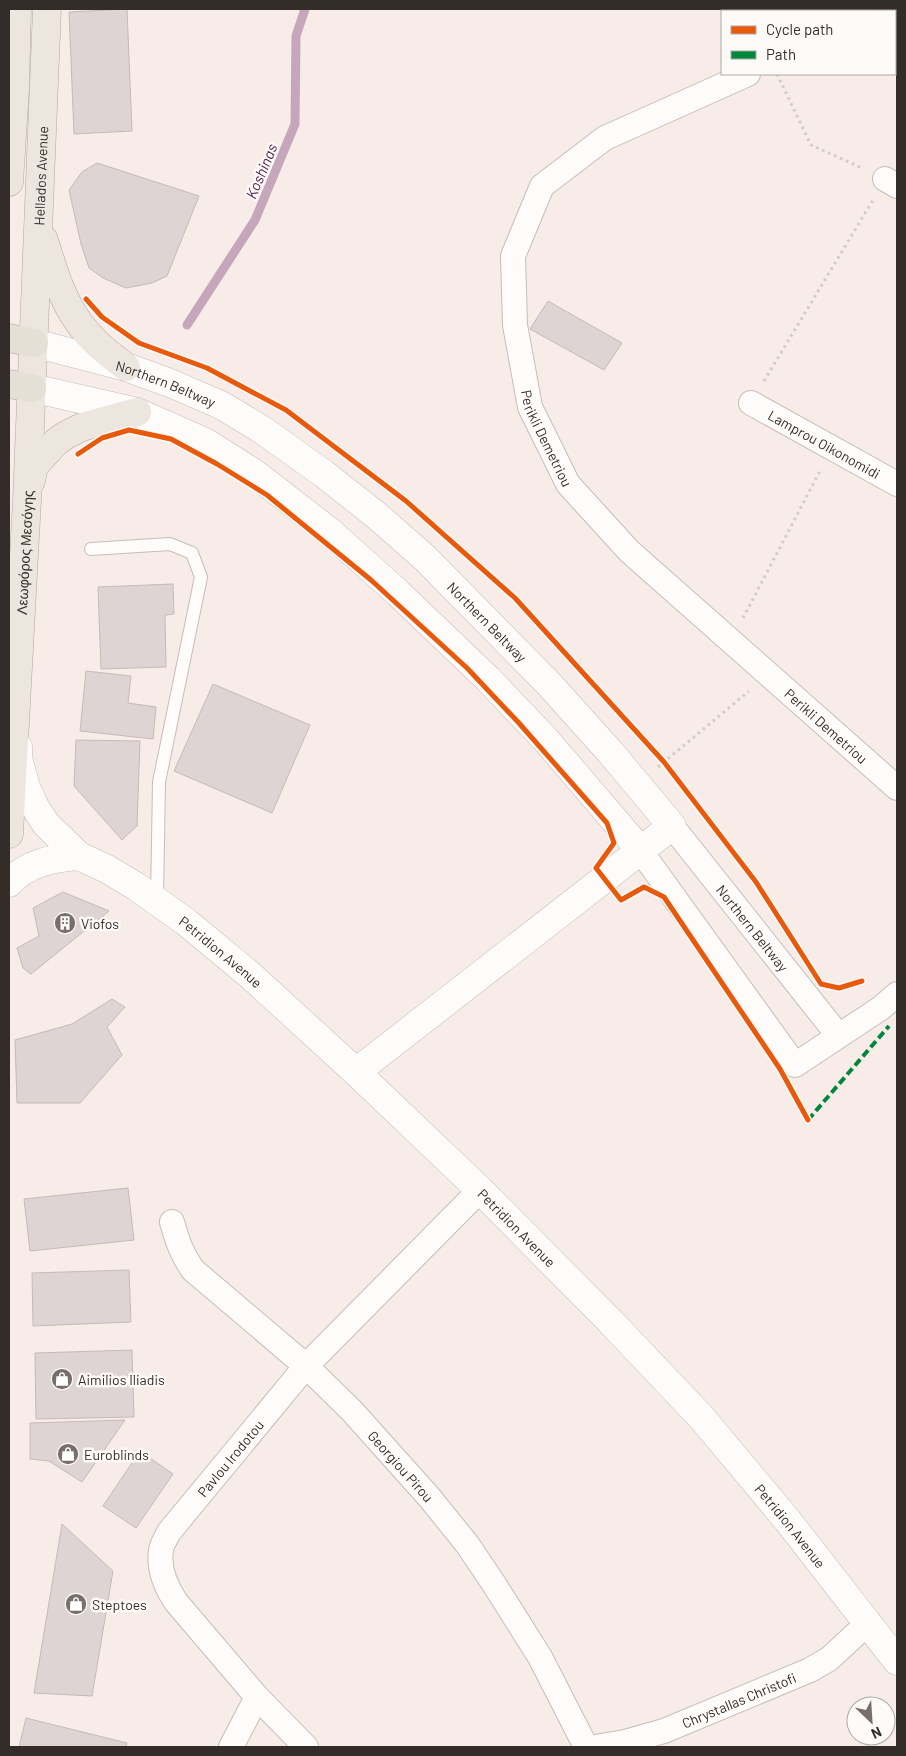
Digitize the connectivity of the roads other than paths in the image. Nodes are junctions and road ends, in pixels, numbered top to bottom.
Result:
1 (17, 9) edge
2 (47, 9) edge
3 (746, 75) edge
4 (9, 182) edge
5 (38, 219) junction
6 (21, 340) edge
7 (126, 367) junction
8 (20, 386) edge
9 (751, 403) road end
10 (137, 412) junction
11 (897, 484) edge
12 (27, 500) junction
13 (91, 549) dead end
14 (17, 702) junction
15 (897, 788) edge
16 (672, 826) junction
17 (9, 834) edge
18 (640, 850) junction
19 (79, 856) junction
20 (9, 883) edge
21 (157, 901) junction
22 (897, 994) edge
23 (838, 1035) junction
24 (356, 1072) junction
25 (480, 1190) junction
26 (172, 1222) dead end
27 (306, 1366) junction
28 (869, 1622) junction
29 (897, 1661) edge
30 (257, 1697) junction
31 (231, 1747) edge
32 (306, 1747) edge
33 (586, 1747) edge
34 (595, 1747) edge

1 - 4 main road
2 - 5 main road, Hellados Avenue
3 - 15 street, Perikli Demetriou
5 - 6 main road, Hellados Avenue
5 - 7 main road
6 - 7 street, Northern Beltway
6 - 8 main road, Hellados Avenue
7 - 16 street, Northern Beltway
8 - 10 street
8 - 12 main road, Λεωφόρος Μεσόγης
9 - 11 street, Lamprou Oikonomidi
10 - 12 main road
10 - 18 street
12 - 14 main road, Λεωφόρος Μεσόγης
13 - 21 lane
14 - 17 main road, Λεωφόρος Μεσόγης
14 - 19 street, Petridion Avenue
16 - 18 street
16 - 23 street, Northern Beltway
18 - 23 street
18 - 24 street
19 - 20 street, Petridion Avenue
19 - 21 street, Petridion Avenue
21 - 24 street, Petridion Avenue
22 - 23 street
24 - 25 street, Petridion Avenue
25 - 27 street, Pavlou Irodotou
25 - 28 street, Petridion Avenue
26 - 27 street, Georgiou Pirou
27 - 30 street, Pavlou Irodotou
27 - 33 street, Georgiou Pirou
28 - 29 street, Petridion Avenue
28 - 34 street, Chrystallas Christofi
30 - 31 street
30 - 32 street, Pavlou Irodotou

